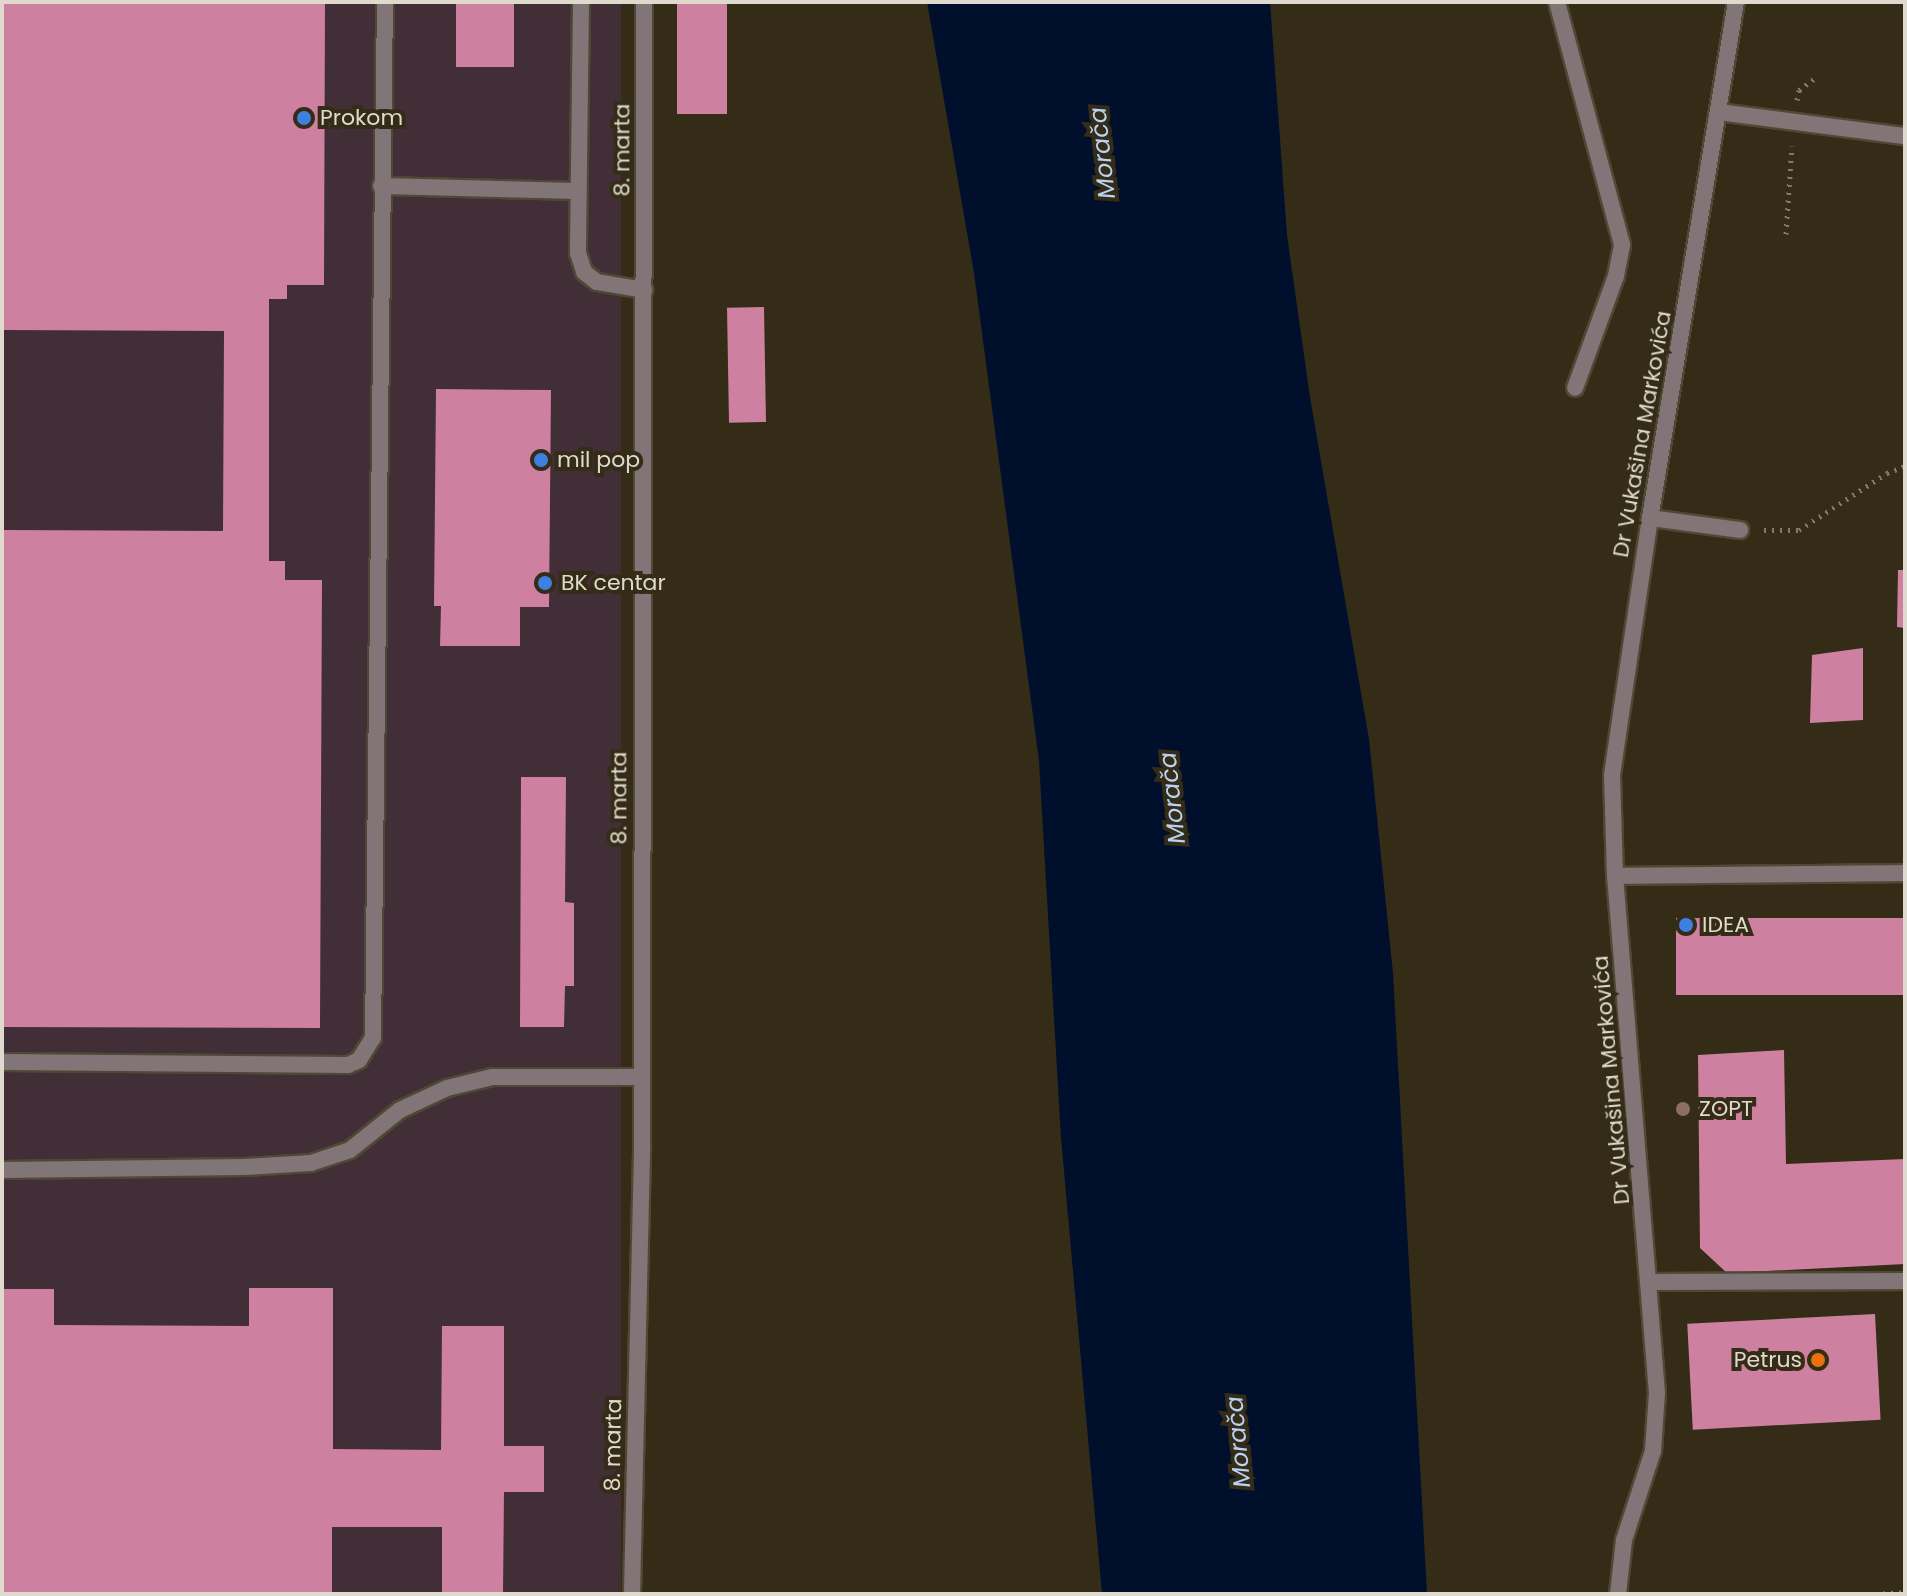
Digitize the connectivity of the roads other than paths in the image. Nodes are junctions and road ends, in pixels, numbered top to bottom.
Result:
1 (385, 2) edge
2 (581, 2) edge
3 (644, 2) edge
4 (1557, 2) edge
5 (1736, 2) edge
6 (1719, 112) junction
7 (1905, 136) edge
8 (381, 186) junction
9 (577, 191) junction
10 (644, 290) junction
11 (1575, 388) dead end
12 (1650, 518) junction
13 (1740, 530) road end
14 (1905, 873) edge
15 (1615, 876) junction
16 (2, 1062) edge
17 (641, 1077) junction
18 (2, 1170) edge
19 (1905, 1281) edge
20 (1650, 1282) junction
21 (632, 1594) edge
22 (1618, 1594) edge

1 - 8 street
2 - 9 street
3 - 10 street, 8. marta
4 - 11 street
5 - 6 street, Dr Vukašina Markovića
6 - 7 street
6 - 12 street, Dr Vukašina Markovića
8 - 9 street
8 - 16 street
9 - 10 street
10 - 17 street, 8. marta
12 - 13 street
12 - 15 street, Dr Vukašina Markovića
14 - 15 street
15 - 20 street, Dr Vukašina Markovića
17 - 18 street
17 - 21 street, 8. marta
19 - 20 street
20 - 22 street, Dr Vukašina Markovića

